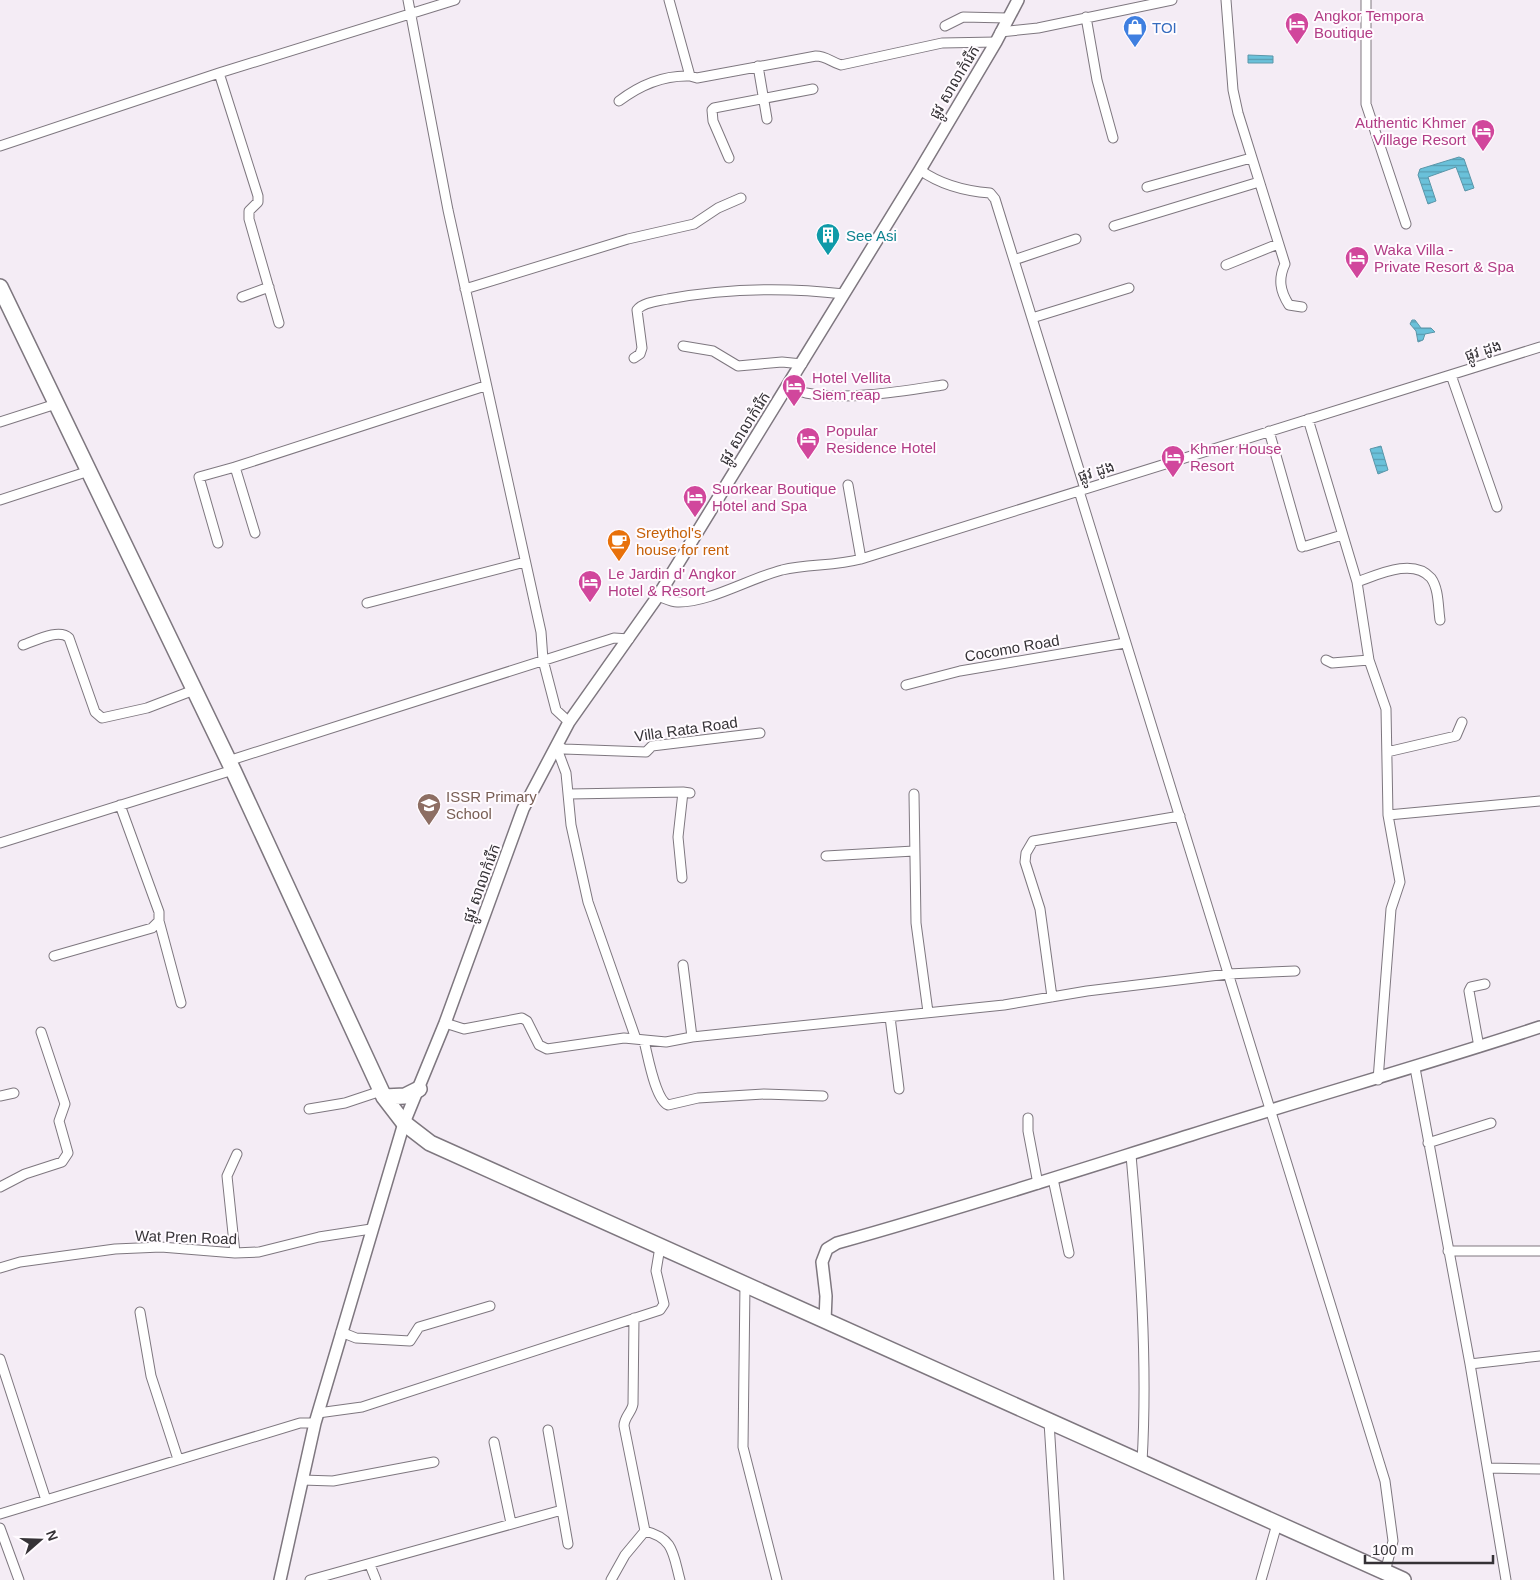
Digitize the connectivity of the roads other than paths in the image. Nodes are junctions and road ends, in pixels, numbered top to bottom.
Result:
1 (408, 0) edge
2 (455, 0) edge
3 (669, 0) edge
4 (1018, 0) edge
5 (1172, 0) edge
6 (1226, 0) edge
7 (1366, 5) edge
8 (412, 12) junction
9 (1086, 17) junction
10 (1007, 18) junction
11 (945, 26) dead end
12 (998, 37) junction
13 (758, 66) junction
14 (219, 73) junction
15 (690, 76) junction
16 (813, 89) dead end
17 (762, 98) junction
18 (619, 101) dead end
19 (767, 119) dead end
20 (1113, 138) dead end
21 (0, 146) edge
22 (729, 158) dead end
23 (1251, 158) junction
24 (920, 170) junction
25 (1259, 182) junction
26 (1147, 187) dead end
27 (741, 198) dead end
28 (1406, 224) dead end
29 (1114, 226) dead end
30 (1076, 239) dead end
31 (1278, 244) junction
32 (1014, 260) junction
33 (1226, 265) dead end
34 (0, 287) edge
35 (269, 287) junction
36 (1129, 288) dead end
37 (465, 289) junction
38 (844, 294) junction
39 (242, 297) dead end
40 (1302, 307) dead end
41 (1032, 318) junction
42 (279, 323) dead end
43 (683, 346) dead end
44 (1540, 347) edge
45 (634, 358) dead end
46 (802, 364) junction
47 (1451, 375) junction
48 (789, 384) junction
49 (943, 385) dead end
50 (485, 386) junction
51 (56, 404) junction
52 (1308, 419) junction
53 (0, 422) edge
54 (1269, 431) junction
55 (235, 467) junction
56 (89, 472) junction
57 (848, 485) dead end
58 (1082, 490) junction
59 (0, 500) edge
60 (1497, 507) dead end
61 (254, 533) dead end
62 (1342, 535) junction
63 (218, 543) dead end
64 (861, 559) junction
65 (525, 562) junction
66 (1357, 582) junction
67 (662, 598) junction
68 (367, 603) dead end
69 (1440, 620) dead end
70 (630, 639) junction
71 (1124, 643) junction
72 (23, 645) dead end
73 (543, 660) junction
74 (1326, 660) dead end
75 (1369, 660) junction
76 (906, 685) dead end
77 (194, 690) junction
78 (569, 722) junction
79 (1462, 722) dead end
80 (760, 733) dead end
81 (556, 746) junction
82 (1387, 752) junction
83 (231, 766) junction
84 (570, 794) junction
85 (914, 794) dead end
86 (1540, 801) edge
87 (120, 805) junction
88 (1388, 815) junction
89 (1180, 816) junction
90 (0, 843) edge
91 (914, 851) junction
92 (826, 856) dead end
93 (682, 878) dead end
94 (159, 921) junction
95 (54, 956) dead end
96 (683, 965) dead end
97 (1295, 971) dead end
98 (1228, 974) junction
99 (1484, 984) dead end
100 (1052, 998) junction
101 (181, 1003) dead end
102 (928, 1012) junction
103 (890, 1017) junction
104 (445, 1023) junction
105 (1540, 1027) edge
106 (41, 1032) dead end
107 (692, 1037) junction
108 (640, 1040) junction
109 (1479, 1047) junction
110 (1415, 1068) junction
111 (1378, 1080) junction
112 (419, 1089) junction
113 (899, 1089) dead end
114 (14, 1093) dead end
115 (383, 1094) junction
116 (0, 1096) edge
117 (823, 1096) dead end
118 (309, 1109) dead end
119 (1272, 1112) junction
120 (1028, 1118) dead end
121 (1491, 1123) dead end
122 (404, 1124) junction
123 (1428, 1143) junction
124 (237, 1154) dead end
125 (1131, 1155) junction
126 (1053, 1179) junction
127 (1038, 1184) junction
128 (0, 1186) edge
129 (371, 1229) junction
130 (660, 1247) junction
131 (1448, 1251) junction
132 (1540, 1251) edge
133 (1069, 1252) dead end
134 (235, 1253) junction
135 (0, 1268) edge
136 (745, 1284) junction
137 (490, 1306) dead end
138 (140, 1312) dead end
139 (634, 1318) junction
140 (825, 1321) junction
141 (341, 1332) junction
142 (1540, 1356) edge
143 (0, 1359) edge
144 (1470, 1364) junction
145 (316, 1418) junction
146 (1049, 1422) junction
147 (548, 1430) dead end
148 (494, 1442) dead end
149 (178, 1459) junction
150 (434, 1462) dead end
151 (1142, 1462) junction
152 (1488, 1468) junction
153 (1540, 1469) edge
154 (310, 1481) junction
155 (46, 1500) junction
156 (562, 1510) junction
157 (0, 1514) edge
158 (511, 1523) junction
159 (1277, 1524) junction
160 (0, 1528) edge
161 (645, 1531) junction
162 (568, 1544) dead end
163 (370, 1565) junction
164 (1385, 1572) junction
165 (19, 1580) edge
166 (280, 1580) edge
167 (310, 1580) edge
168 (376, 1580) edge
169 (611, 1580) edge
170 (680, 1580) edge
171 (777, 1580) edge
172 (1059, 1580) edge
173 (1260, 1580) edge
174 (1403, 1580) edge
175 (1506, 1580) edge

1 - 8 street
2 - 8 street
3 - 15 street
4 - 10 street, ផ្លូវ សាលាកំរើក
5 - 9 street
6 - 23 street
7 - 28 street
8 - 14 street
8 - 37 street
9 - 12 street
9 - 20 street
10 - 11 street
10 - 12 street, ផ្លូវ សាលាកំរើក
12 - 13 street
12 - 24 street, ផ្លូវ សាលាកំរើក
13 - 15 street
13 - 17 street
14 - 21 street
14 - 35 street
15 - 18 street
16 - 17 street
17 - 19 street
17 - 22 street
23 - 25 street
23 - 26 street
24 - 32 street
24 - 38 street, ផ្លូវ សាលាកំរើក
25 - 29 street
25 - 31 street
27 - 37 street
30 - 32 street
31 - 33 street
31 - 40 street
32 - 41 street
34 - 51 highway
35 - 39 street
35 - 42 street
36 - 41 street
37 - 50 street
38 - 45 street
38 - 46 street, ផ្លូវ សាលាកំរើក
41 - 58 street
43 - 46 street
44 - 47 street, ផ្លូវ ដូង
46 - 48 street, ផ្លូវ សាលាកំរើក
47 - 52 street, ផ្លូវ ដូង
47 - 60 street
48 - 49 street
48 - 67 street, ផ្លូវ សាលាកំរើក
50 - 55 street
50 - 65 street
51 - 53 street
51 - 56 highway
52 - 54 street, ផ្លូវ ដូង
52 - 62 street
54 - 58 street, ផ្លូវ ដូង
54 - 62 street
55 - 61 street
55 - 63 street
56 - 59 street
56 - 77 highway
57 - 64 street
58 - 64 street, ផ្លូវ ដូង
58 - 71 street
62 - 66 street
64 - 67 street, ផ្លូវ ដូង
65 - 68 street
65 - 73 street
66 - 69 street
66 - 75 street
67 - 70 street, ផ្លូវ សាលាកំរើក
70 - 73 street
70 - 78 street, ផ្លូវ សាលាកំរើក
71 - 76 street, Cocomo Road
71 - 89 street
72 - 77 street
73 - 78 street
73 - 83 street
74 - 75 street
75 - 82 street
77 - 83 highway
78 - 81 street, ផ្លូវ សាលាកំរើក
79 - 82 street
80 - 81 street, Villa Rata Road
81 - 84 street
81 - 104 street, ផ្លូវ សាលាកំរើក
82 - 88 street
83 - 87 street
83 - 115 highway
84 - 93 street
84 - 108 street
85 - 91 street
86 - 88 street
87 - 90 street
87 - 94 street
88 - 111 street
89 - 98 street
89 - 100 street
91 - 92 street
91 - 102 street
94 - 95 street
94 - 101 street
96 - 107 street
97 - 98 street
98 - 100 street
98 - 119 street
99 - 109 street
100 - 102 street
102 - 103 street
103 - 107 street
103 - 113 street
104 - 108 street
104 - 112 street, ផ្លូវ សាលាកំរើក
105 - 109 street
106 - 128 street
107 - 108 street
108 - 117 street
109 - 110 street
110 - 111 street
110 - 123 street
111 - 119 street
112 - 115 highway
112 - 122 street, ផ្លូវ សាលាកំរើក
114 - 116 street
115 - 118 street
115 - 122 highway
119 - 125 street
119 - 164 street
120 - 127 street
121 - 123 street
122 - 129 street, ផ្លូវ សាលាកំរើក
122 - 130 highway
123 - 131 street
124 - 134 street
125 - 126 street
125 - 151 street
126 - 127 street
126 - 133 street
127 - 140 street
129 - 134 street, Wat Pren Road
129 - 141 street, ផ្លូវ សាលាកំរើក
130 - 136 highway
130 - 139 street
131 - 132 street
131 - 144 street
134 - 135 street, Wat Pren Road
136 - 140 highway
136 - 171 street
137 - 141 street
138 - 149 street
139 - 145 street
139 - 161 street
140 - 146 highway
141 - 145 street, ផ្លូវ សាលាកំរើក
142 - 144 street
143 - 155 street
144 - 152 street
145 - 149 street
145 - 154 street, ផ្លូវ សាលាកំរើក
146 - 151 highway
146 - 172 street
147 - 156 street
148 - 158 street
149 - 155 street
150 - 154 street
151 - 159 highway
152 - 153 street
152 - 175 street
154 - 166 street, ផ្លូវ សាលាកំរើក
155 - 157 street
156 - 158 street
156 - 162 street
158 - 163 street
159 - 164 highway
159 - 173 street
160 - 165 street
161 - 169 street
161 - 170 street
163 - 167 street
163 - 168 street
164 - 174 highway

